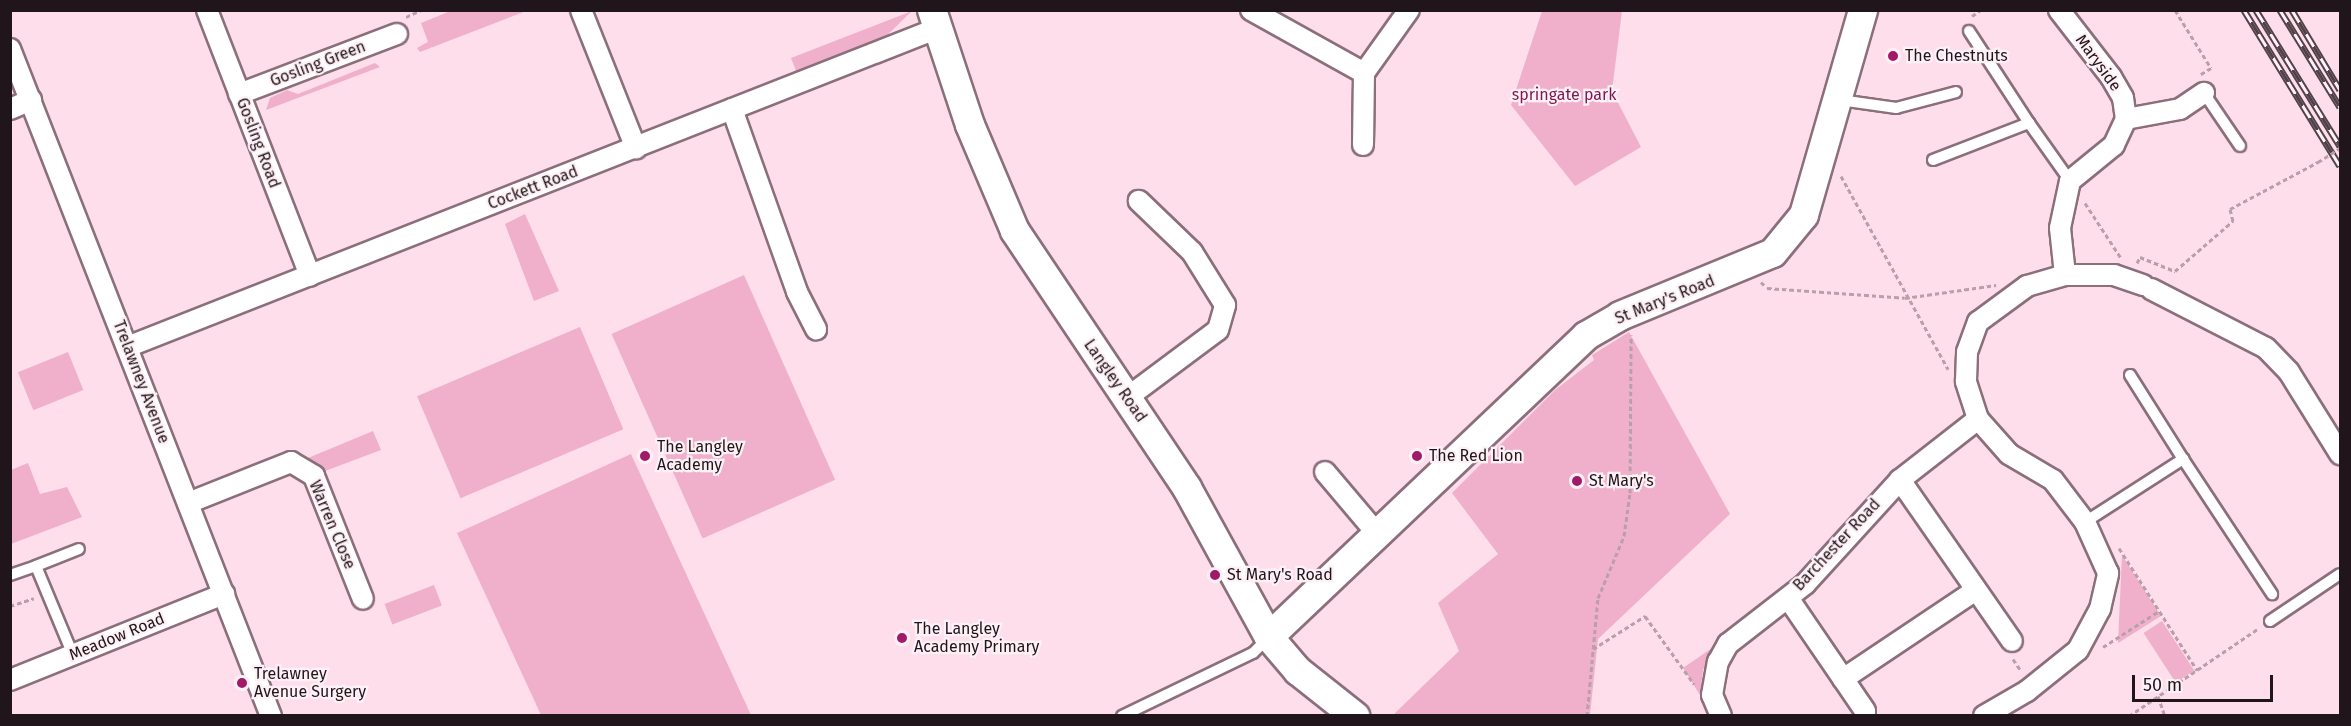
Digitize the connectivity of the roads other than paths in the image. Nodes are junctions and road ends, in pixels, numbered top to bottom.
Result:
1 (207, 10) edge
2 (581, 10) edge
3 (1251, 10) edge
4 (1409, 10) edge
5 (1863, 10) edge
6 (2059, 10) edge
7 (935, 20) edge
8 (1969, 31) dead end
9 (397, 34) dead end
10 (10, 49) edge
11 (1364, 73) junction
12 (2198, 87) joint
13 (1956, 92) dead end
14 (239, 94) junction
15 (31, 100) junction
16 (1840, 100) junction
17 (10, 109) edge
18 (732, 110) junction
19 (2126, 119) junction
20 (2029, 123) junction
21 (1363, 145) dead end
22 (2240, 147) dead end
23 (636, 148) junction
24 (1933, 160) dead end
25 (2070, 181) junction
26 (1138, 201) dead end
27 (2065, 275) junction
28 (310, 276) junction
29 (816, 329) dead end
30 (127, 347) junction
31 (2130, 375) dead end
32 (1128, 397) junction
33 (1978, 419) junction
34 (2340, 454) edge
35 (2183, 459) junction
36 (1325, 472) dead end
37 (1900, 480) junction
38 (188, 503) junction
39 (2085, 522) junction
40 (1380, 537) junction
41 (79, 549) dead end
42 (36, 566) junction
43 (2340, 574) edge
44 (10, 575) edge
45 (1976, 590) junction
46 (224, 594) junction
47 (2272, 594) dead end
48 (1788, 598) junction
49 (363, 599) dead end
50 (2270, 621) road end
51 (1269, 637) junction
52 (2012, 641) road end
53 (73, 655) junction
54 (1844, 679) junction
55 (10, 680) edge
56 (1865, 711) dead end
57 (271, 716) edge
58 (1122, 716) edge
59 (1355, 716) edge
60 (1721, 716) edge
61 (1984, 716) edge

1 - 14 street, Gosling Road
2 - 23 street
3 - 11 street
4 - 11 street
5 - 16 street, St Mary's Road
6 - 19 street, Maryside
7 - 18 street, Cockett Road
7 - 32 street, Langley Road
8 - 20 lane
9 - 14 street, Gosling Green
10 - 15 street, Trelawney Avenue
11 - 21 street
12 - 19 street
12 - 22 lane
13 - 16 lane
14 - 28 street, Gosling Road
15 - 17 street
15 - 30 street, Trelawney Avenue
16 - 40 street, St Mary's Road
18 - 23 street, Cockett Road
18 - 29 street
19 - 25 street
20 - 24 lane
20 - 25 lane
23 - 28 street, Cockett Road
25 - 27 street
26 - 32 street
27 - 33 street
27 - 34 street
28 - 30 street, Cockett Road
30 - 38 street, Trelawney Avenue
31 - 35 lane
32 - 51 street, Langley Road
33 - 37 street, Barchester Road
33 - 39 street
35 - 39 lane
35 - 47 lane
36 - 40 street
37 - 45 street
37 - 48 street, Barchester Road
38 - 46 street, Trelawney Avenue
38 - 49 street, Warren Close
39 - 61 street
40 - 51 street, St Mary's Road
41 - 42 lane
42 - 44 lane
42 - 53 lane
43 - 50 lane
45 - 52 street
45 - 54 street
46 - 53 street, Meadow Road
46 - 57 street, Trelawney Avenue
48 - 54 street
48 - 60 street, Barchester Road
51 - 58 lane
51 - 59 street, Langley Road
53 - 55 street, Meadow Road
54 - 56 street

